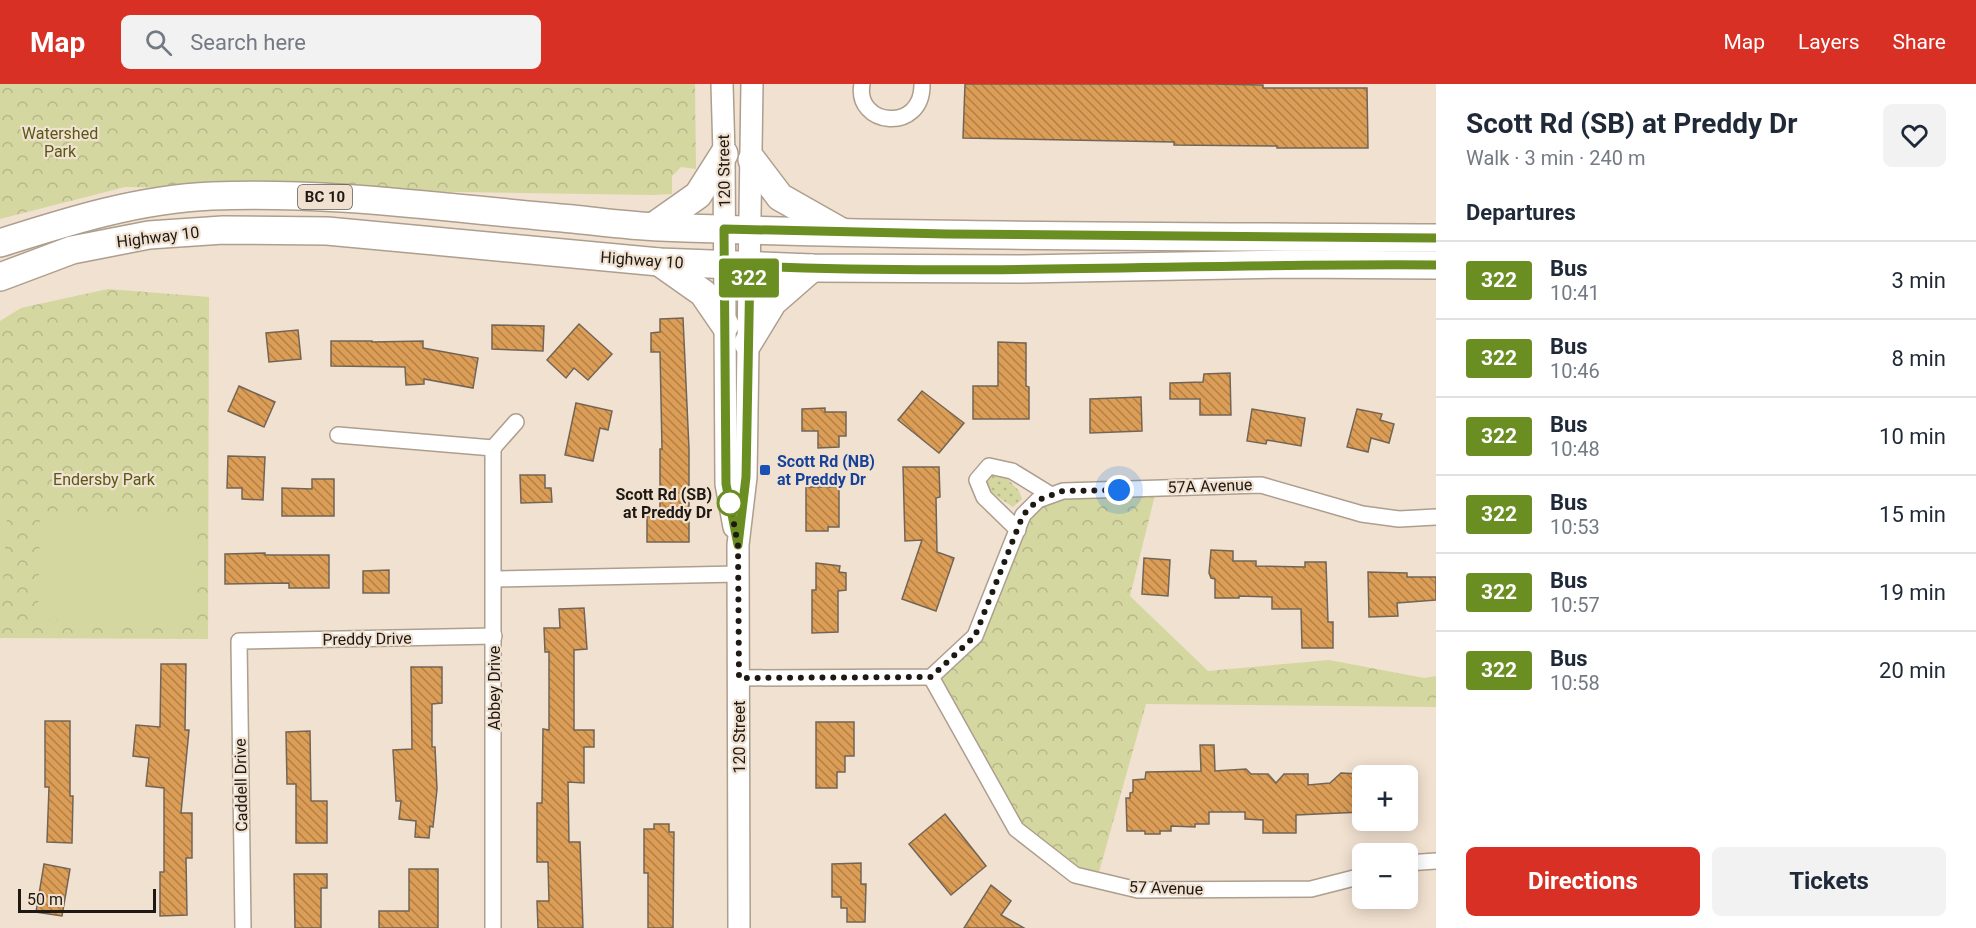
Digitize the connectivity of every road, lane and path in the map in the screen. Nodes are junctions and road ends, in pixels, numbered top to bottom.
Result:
1 (722, 84) edge
2 (752, 84) edge
3 (862, 84) edge
4 (922, 84) edge
5 (724, 154) junction
6 (753, 160) junction
7 (654, 226) junction
8 (737, 230) junction
9 (843, 233) junction
10 (1436, 238) edge
11 (0, 243) edge
12 (659, 262) junction
13 (737, 265) junction
14 (1436, 265) edge
15 (812, 268) junction
16 (0, 277) edge
17 (725, 325) junction
18 (748, 343) junction
19 (516, 422) dead end
20 (338, 435) dead end
21 (493, 448) junction
22 (1051, 495) junction
23 (1436, 517) edge
24 (1018, 530) junction
25 (738, 545) junction
26 (738, 574) junction
27 (494, 579) junction
28 (494, 636) junction
29 (239, 641) joint
30 (931, 677) junction
31 (739, 678) junction
32 (1436, 861) edge
33 (1418, 862) edge
34 (1352, 879) edge
35 (243, 928) edge
36 (493, 928) edge
37 (739, 928) edge

1 - 5 street, 120 Street
2 - 6 street, 120 Street
3 - 4 street
5 - 7 highway
5 - 8 street, 120 Street
6 - 8 street, 120 Street
6 - 9 highway
7 - 8 highway, Highway 10 / BC 10
7 - 11 highway, Highway 10 / BC 10
8 - 9 highway, Highway 10 / BC 10
8 - 13 street, 120 Street
9 - 10 highway, Highway 10 / BC 10
12 - 13 highway, Highway 10 / BC 10
12 - 16 highway, Highway 10 / BC 10
12 - 17 highway
13 - 15 highway, Highway 10 / BC 10
13 - 17 street, 120 Street
13 - 18 street, 120 Street
14 - 15 highway, Highway 10 / BC 10
15 - 18 highway
17 - 25 street, 120 Street
18 - 25 street, 120 Street
19 - 21 street
20 - 21 street
21 - 27 street, Abbey Drive
22 - 23 street, 57A Avenue
22 - 24 street, 57A Avenue
22 - 24 street
24 - 30 street, 57A Avenue
25 - 26 street, 120 Street
26 - 27 street
26 - 31 street, 120 Street
27 - 28 street, Abbey Drive
28 - 29 street, Preddy Drive
28 - 36 street, Abbey Drive
29 - 35 street, Caddell Drive
30 - 31 street
30 - 34 street, 57 Avenue
31 - 37 street, 120 Street
32 - 33 street

